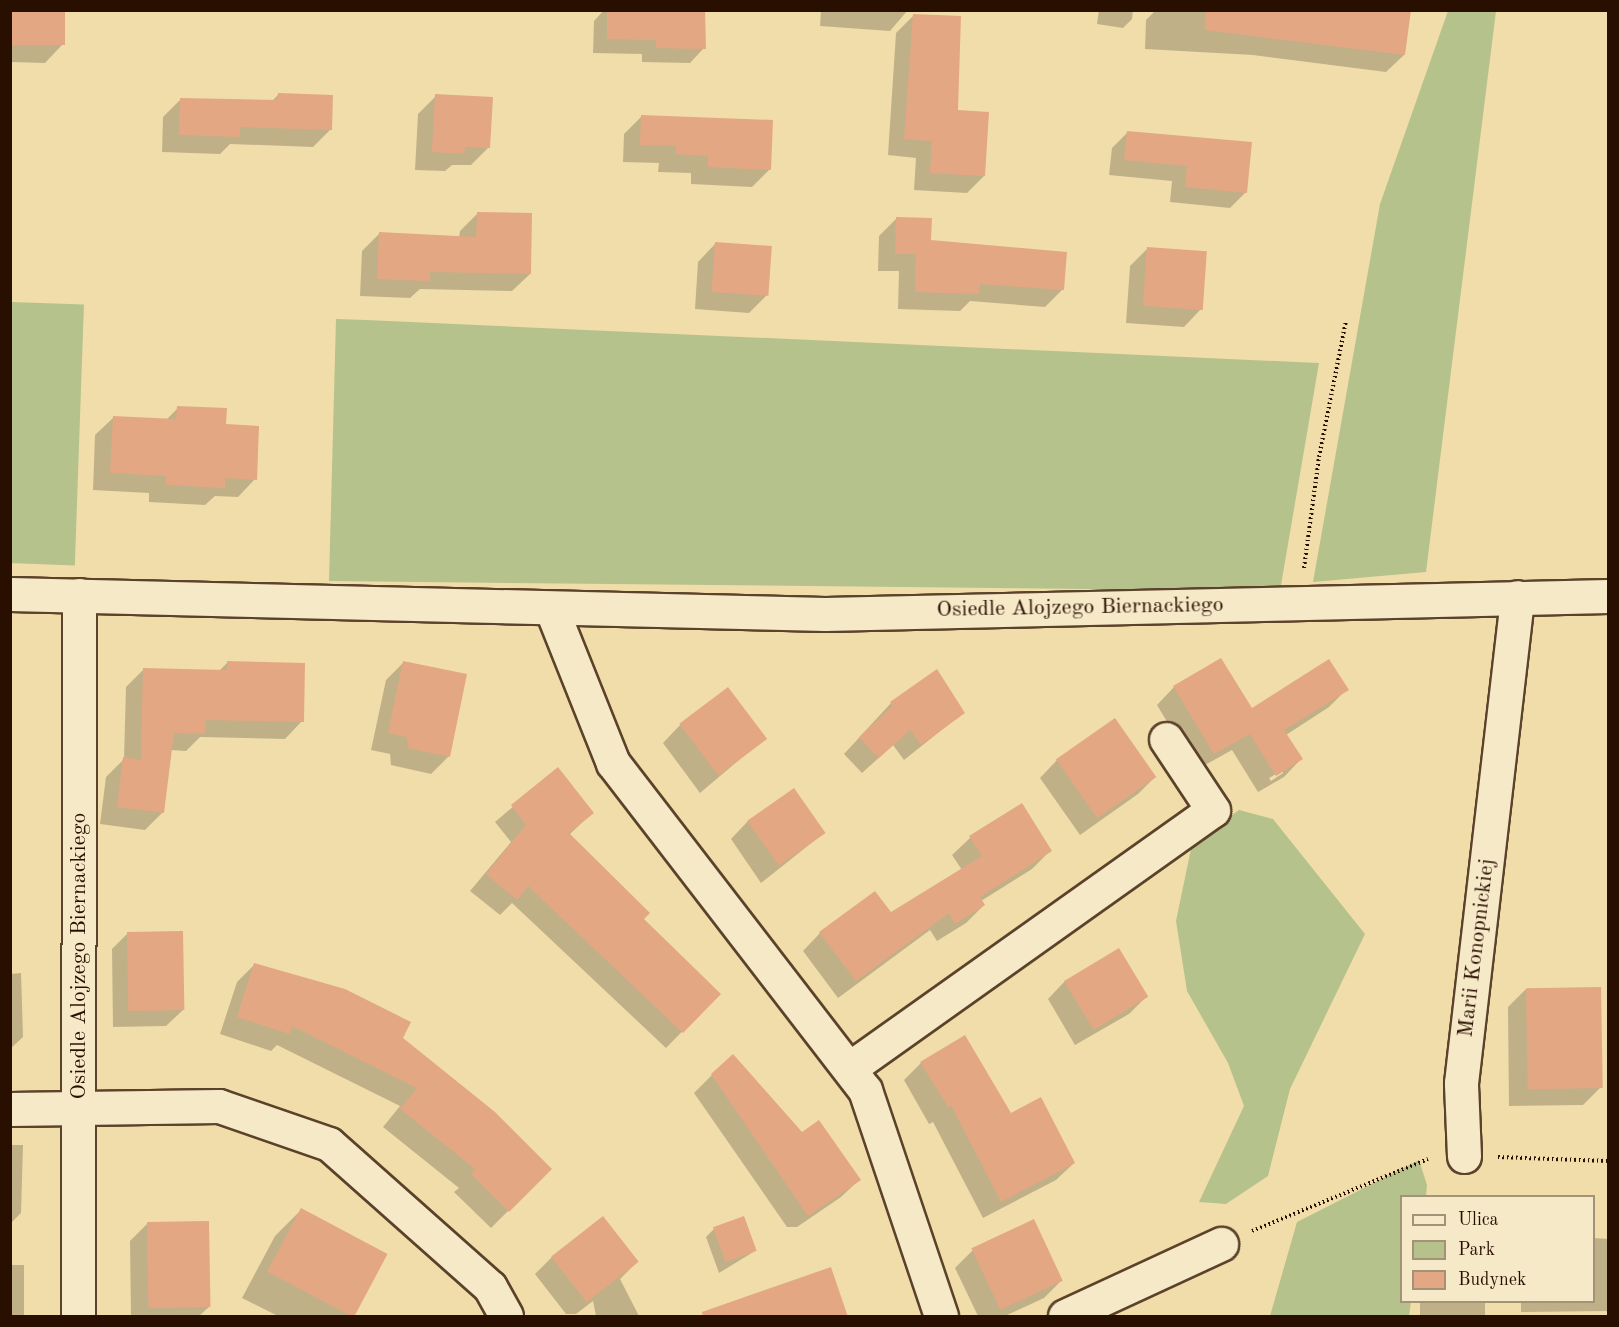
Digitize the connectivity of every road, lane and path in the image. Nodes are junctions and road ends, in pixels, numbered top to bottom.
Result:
1 (1346, 321) dead end
2 (10, 594) edge
3 (79, 595) junction
4 (1608, 596) edge
5 (1516, 597) junction
6 (1299, 603) junction
7 (551, 608) junction
8 (1166, 740) dead end
9 (850, 1068) junction
10 (81, 1108) junction
11 (10, 1109) edge
12 (1464, 1156) junction
13 (1608, 1161) edge
14 (1221, 1244) joint
15 (78, 1317) edge
16 (506, 1317) edge
17 (941, 1317) edge
18 (1065, 1317) edge

1 - 6 path
2 - 3 street, Osiedle Alojzego Biernackiego
3 - 7 street, Osiedle Alojzego Biernackiego
3 - 10 street, Osiedle Alojzego Biernackiego
4 - 5 street, Osiedle Alojzego Biernackiego
5 - 6 street, Osiedle Alojzego Biernackiego
5 - 12 street, Marii Konopnickiej
6 - 7 street, Osiedle Alojzego Biernackiego
7 - 9 street
8 - 9 street
9 - 17 street
10 - 11 street
10 - 15 street, Osiedle Alojzego Biernackiego
10 - 16 street
12 - 13 path
12 - 14 path
14 - 18 street

